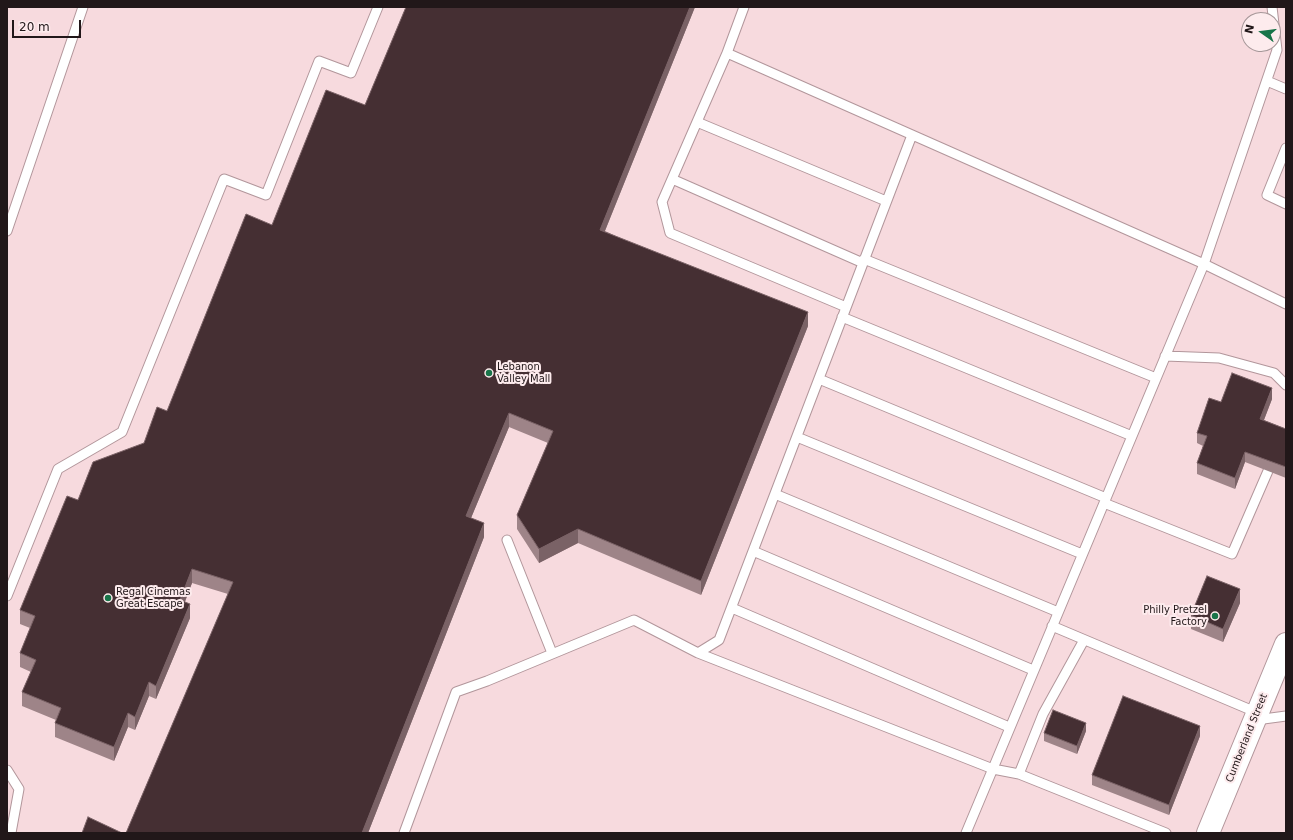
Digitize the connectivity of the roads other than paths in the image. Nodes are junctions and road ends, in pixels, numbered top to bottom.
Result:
1 (83, 7) edge
2 (378, 7) edge
3 (744, 7) edge
4 (1272, 7) edge
5 (726, 53) junction
6 (1267, 81) junction
7 (1286, 89) edge
8 (697, 122) junction
9 (912, 135) junction
10 (1286, 148) edge
11 (672, 179) junction
12 (886, 201) junction
13 (1286, 204) edge
14 (7, 231) edge
15 (864, 261) junction
16 (1204, 264) junction
17 (1286, 304) edge
18 (846, 307) junction
19 (842, 317) junction
20 (1165, 356) junction
21 (1156, 378) junction
22 (819, 379) junction
23 (1286, 385) edge
24 (1132, 436) junction
25 (797, 437) junction
26 (1271, 464) edge
27 (775, 494) junction
28 (1105, 500) junction
29 (507, 540) dead end
30 (753, 551) junction
31 (1082, 554) junction
32 (7, 596) edge
33 (732, 608) junction
34 (1058, 612) junction
35 (1052, 626) junction
36 (1084, 640) junction
37 (1286, 644) edge
38 (552, 653) junction
39 (698, 653) junction
40 (1033, 670) junction
41 (1256, 716) junction
42 (1286, 716) edge
43 (1009, 727) junction
44 (993, 769) junction
45 (7, 770) edge
46 (1018, 774) junction
47 (11, 833) edge
48 (404, 833) edge
49 (966, 833) edge
50 (1166, 833) edge
51 (1208, 833) edge

1 - 14 lane
2 - 32 lane
3 - 5 lane
4 - 6 lane
5 - 8 lane
5 - 9 lane
6 - 7 lane
6 - 16 lane
8 - 11 lane
8 - 12 lane
9 - 12 lane
9 - 16 lane
10 - 13 lane
11 - 15 lane
11 - 18 lane
12 - 15 lane
15 - 18 lane
15 - 21 lane
16 - 17 lane
16 - 20 lane
18 - 19 lane
19 - 22 lane
19 - 24 lane
20 - 21 lane
20 - 23 lane
21 - 24 lane
22 - 25 lane
22 - 28 lane
24 - 28 lane
25 - 27 lane
25 - 31 lane
26 - 28 lane
27 - 30 lane
27 - 34 lane
28 - 31 lane
29 - 38 lane
30 - 33 lane
30 - 40 lane
31 - 34 lane
33 - 39 lane
33 - 43 lane
34 - 35 lane
35 - 36 lane
35 - 40 lane
36 - 41 lane
36 - 46 lane
37 - 41 highway, Cumberland Street
38 - 39 lane
38 - 48 lane
39 - 44 lane
40 - 43 lane
41 - 42 lane
41 - 51 highway, Cumberland Street
43 - 44 lane
44 - 46 lane
44 - 49 lane
45 - 47 lane
46 - 50 lane

